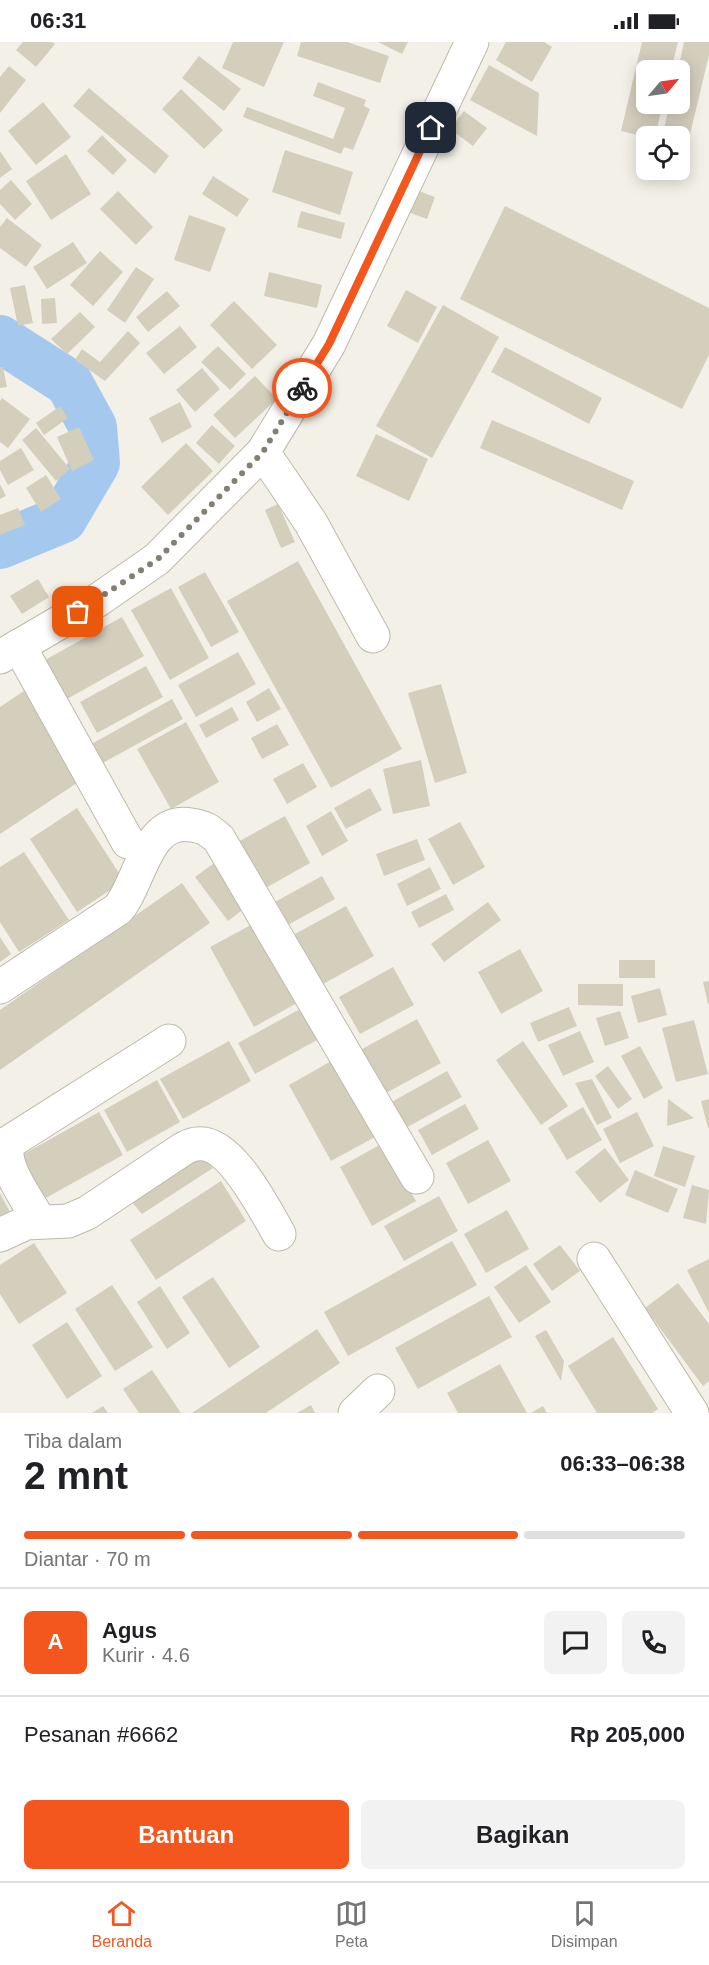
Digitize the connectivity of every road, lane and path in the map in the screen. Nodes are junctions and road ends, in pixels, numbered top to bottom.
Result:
1 (472, 42) edge
2 (263, 452) junction
3 (373, 636) dead end
4 (10, 652) edge
5 (128, 842) dead end
6 (0, 987) edge
7 (169, 1041) dead end
8 (417, 1177) dead end
9 (39, 1221) junction
10 (279, 1234) dead end
11 (0, 1235) edge
12 (594, 1259) dead end
13 (692, 1413) edge

1 - 2 street
2 - 3 street
2 - 4 street
4 - 5 street
6 - 8 street
7 - 9 street
9 - 10 street
9 - 11 street
12 - 13 street

